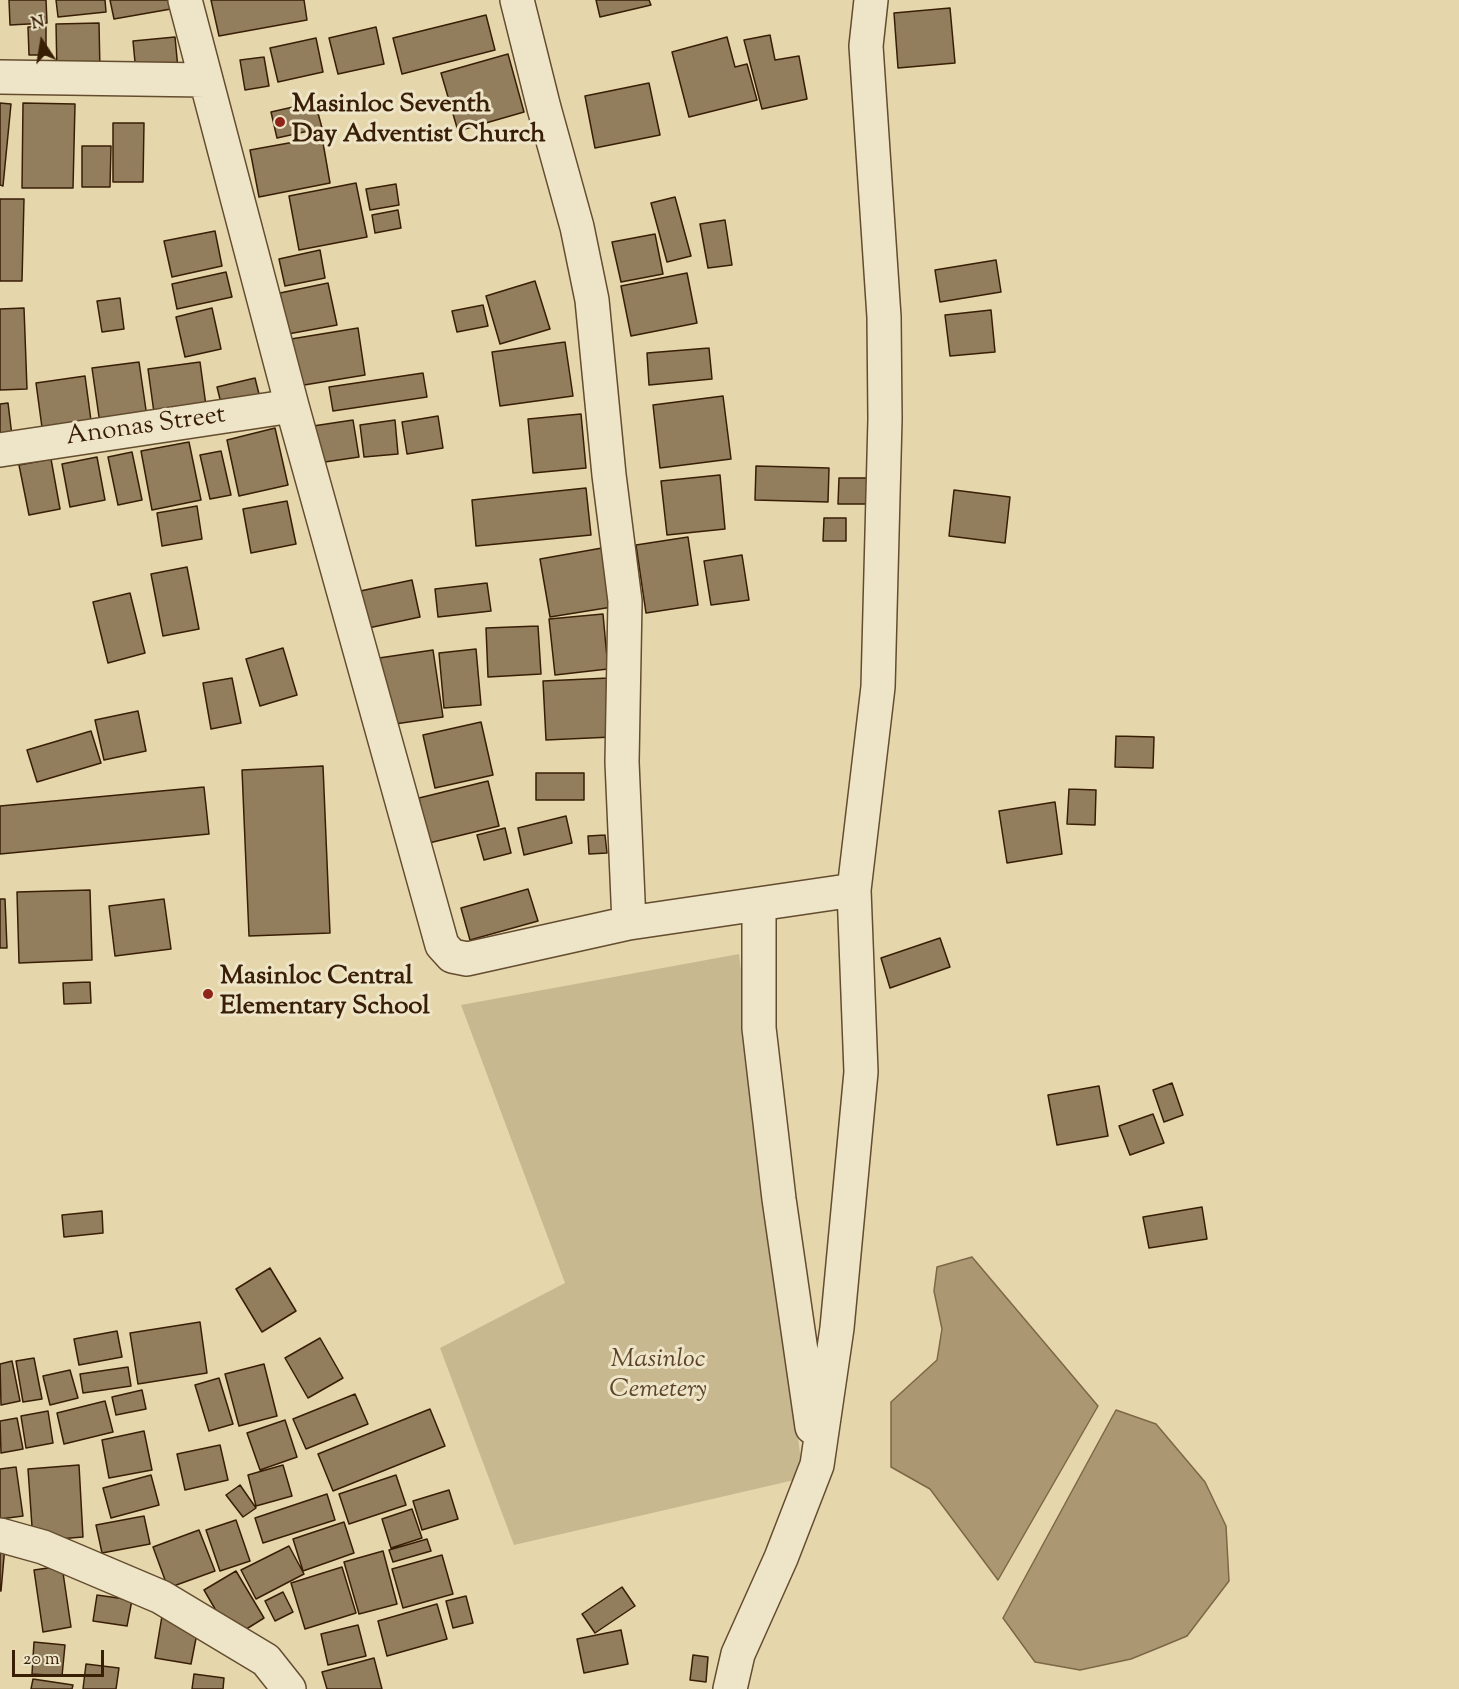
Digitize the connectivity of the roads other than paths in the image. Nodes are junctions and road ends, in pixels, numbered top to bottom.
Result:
1 (185, 0) edge
2 (517, 0) edge
3 (871, 0) edge
4 (0, 77) edge
5 (206, 80) junction
6 (292, 406) junction
7 (0, 450) edge
8 (854, 890) junction
9 (759, 904) junction
10 (629, 923) junction
11 (817, 1465) junction
12 (0, 1535) edge
13 (289, 1689) edge
14 (730, 1689) edge

1 - 5 street
2 - 10 street
3 - 8 street
4 - 5 street
5 - 6 street
6 - 7 street, Anonas Street
6 - 10 street
8 - 9 street
8 - 11 street
9 - 10 street
9 - 11 street
11 - 14 street
12 - 13 street

